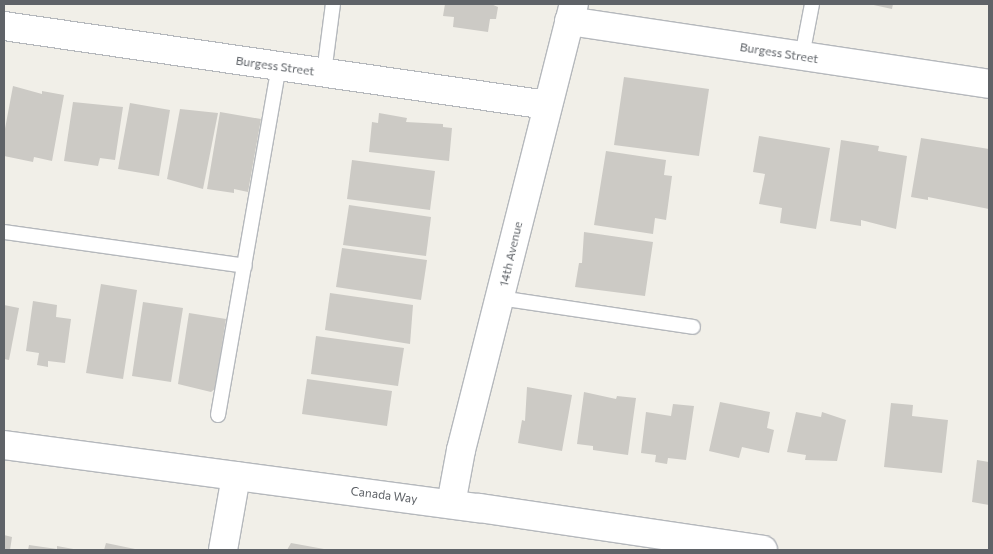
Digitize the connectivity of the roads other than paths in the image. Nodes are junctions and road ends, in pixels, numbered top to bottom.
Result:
1 (333, 4) edge
2 (812, 4) edge
3 (572, 12) edge
4 (4, 26) edge
5 (802, 56) junction
6 (279, 66) junction
7 (324, 73) junction
8 (989, 84) edge
9 (547, 105) junction
10 (4, 232) edge
11 (245, 266) junction
12 (500, 298) junction
13 (693, 328) dead end
14 (218, 415) dead end
15 (4, 445) edge
16 (236, 476) junction
17 (451, 504) junction
18 (657, 542) edge
19 (222, 550) edge
20 (762, 550) edge

1 - 7 lane
2 - 5 lane
3 - 5 street, Burgess Street
3 - 9 street, 14th Avenue
4 - 6 street, Burgess Street
5 - 8 street, Burgess Street
6 - 7 street, Burgess Street
6 - 11 lane
7 - 9 street, Burgess Street
9 - 12 street, 14th Avenue
10 - 11 lane
11 - 14 lane
12 - 13 lane
12 - 17 street, 14th Avenue
15 - 16 street, Canada Way
16 - 17 street, Canada Way
16 - 19 street
17 - 18 street, Canada Way
18 - 20 street, Canada Way

